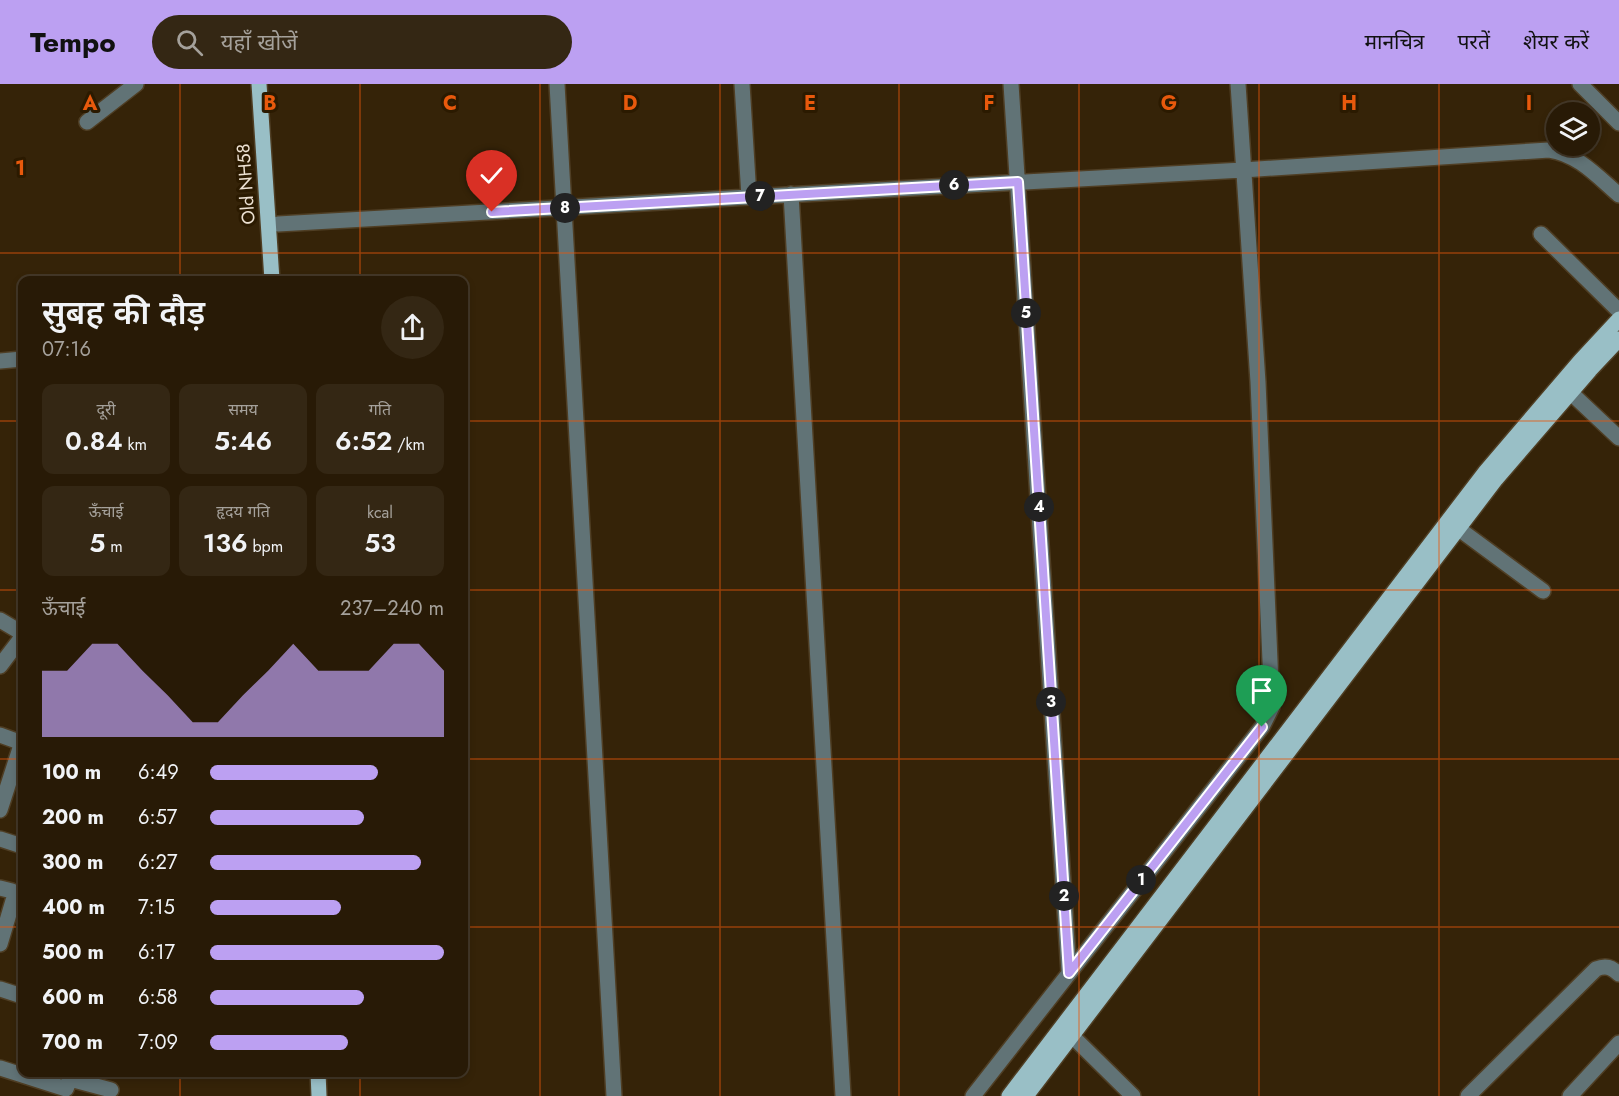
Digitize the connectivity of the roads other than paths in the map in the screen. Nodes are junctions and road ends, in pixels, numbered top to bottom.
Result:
1 (136, 84) edge
2 (259, 84) edge
3 (269, 84) edge
4 (557, 84) edge
5 (742, 84) edge
6 (1011, 84) edge
7 (1238, 84) edge
8 (1580, 84) edge
9 (87, 122) dead end
10 (1619, 123) edge
11 (1243, 170) junction
12 (1018, 182) junction
13 (791, 194) junction
14 (1619, 195) edge
15 (749, 196) junction
16 (564, 208) junction
17 (278, 224) junction
18 (1540, 234) dead end
19 (272, 276) edge
20 (282, 276) edge
21 (1619, 311) edge
22 (1619, 319) edge
23 (1619, 339) edge
24 (18, 359) edge
25 (0, 361) edge
26 (1570, 392) junction
27 (1619, 438) edge
28 (1459, 529) junction
29 (1543, 591) dead end
30 (0, 620) edge
31 (18, 632) edge
32 (18, 641) edge
33 (0, 666) edge
34 (0, 735) edge
35 (18, 741) edge
36 (18, 754) edge
37 (0, 810) edge
38 (0, 839) edge
39 (18, 845) edge
40 (0, 888) edge
41 (0, 944) edge
42 (1069, 973) junction
43 (1619, 974) edge
44 (0, 989) edge
45 (18, 995) edge
46 (1066, 1031) junction
47 (1619, 1043) edge
48 (0, 1068) edge
49 (18, 1072) edge
50 (38, 1077) edge
51 (318, 1077) edge
52 (328, 1077) edge
53 (68, 1084) edge
54 (111, 1090) dead end
55 (319, 1096) edge
56 (329, 1096) edge
57 (614, 1096) edge
58 (843, 1096) edge
59 (974, 1096) edge
60 (1009, 1096) edge
61 (1026, 1096) edge
62 (1133, 1096) edge
63 (1468, 1096) edge
64 (1570, 1096) edge

1 - 9 street
2 - 19 main road, Old NH58
3 - 17 main road, Old NH58
4 - 16 street
5 - 15 street
6 - 12 street
7 - 11 street
8 - 10 street
11 - 12 street
11 - 14 street
11 - 42 street
12 - 13 street
12 - 42 street
13 - 15 street
13 - 58 street
15 - 16 street
16 - 17 street
16 - 57 street
17 - 20 main road, Old NH58
18 - 21 street
22 - 46 main road
23 - 26 main road
24 - 25 street
26 - 27 street
26 - 28 main road
28 - 29 street
28 - 46 main road
30 - 31 street
32 - 33 street
34 - 35 street
36 - 37 street
38 - 39 street
40 - 41 street
42 - 59 street
43 - 63 street
44 - 45 street
46 - 60 main road
46 - 61 main road
46 - 62 street
47 - 64 street
48 - 49 street
50 - 53 street
51 - 55 main road
52 - 56 main road
53 - 54 street

